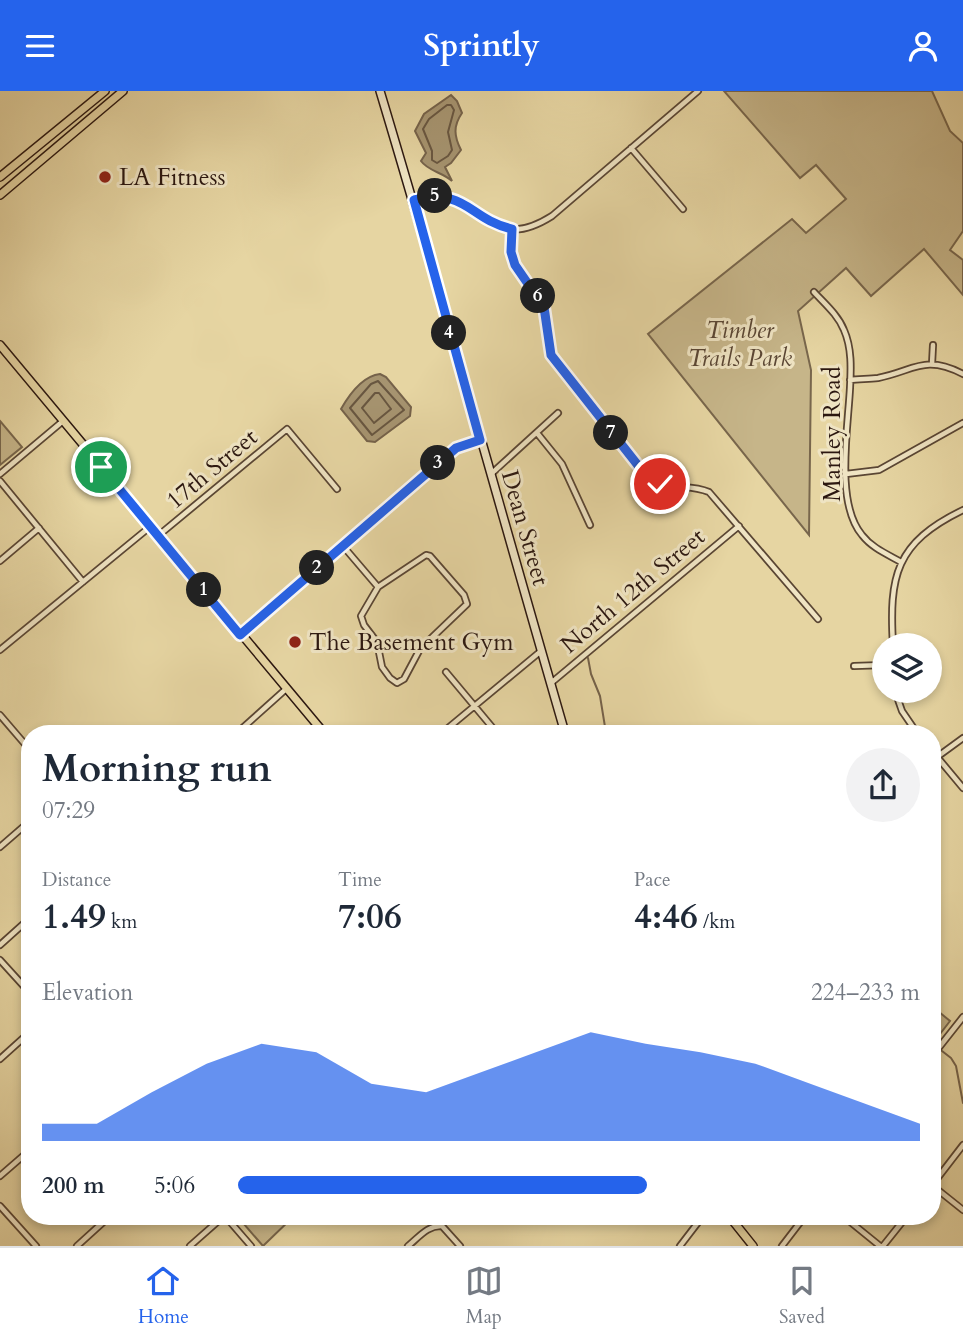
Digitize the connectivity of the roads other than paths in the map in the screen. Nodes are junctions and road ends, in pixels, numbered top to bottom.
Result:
1 (105, 91) edge
2 (122, 91) edge
3 (380, 91) edge
4 (698, 91) edge
5 (631, 148) junction
6 (0, 177) edge
7 (0, 195) edge
8 (414, 200) junction
9 (683, 208) dead end
10 (512, 229) junction
11 (814, 292) dead end
12 (0, 345) edge
13 (933, 345) dead end
14 (932, 364) junction
15 (963, 374) edge
16 (850, 380) junction
17 (558, 414) dead end
18 (62, 421) junction
19 (963, 423) edge
20 (537, 433) junction
21 (480, 440) junction
22 (0, 474) edge
23 (846, 474) junction
24 (490, 475) junction
25 (0, 481) edge
26 (337, 489) dead end
27 (963, 510) edge
28 (590, 525) dead end
29 (151, 526) junction
30 (738, 526) junction
31 (39, 528) junction
32 (159, 535) junction
33 (343, 546) junction
34 (0, 561) edge
35 (901, 562) junction
36 (83, 582) junction
37 (377, 587) junction
38 (818, 619) dead end
39 (893, 633) edge
40 (240, 635) junction
41 (0, 650) edge
42 (541, 651) junction
43 (872, 665) edge
44 (853, 666) dead end
45 (446, 673) dead end
46 (550, 684) junction
47 (286, 689) junction
48 (899, 703) edge
49 (474, 706) junction
50 (0, 715) edge
51 (246, 725) edge
52 (317, 725) edge
53 (451, 725) edge
54 (490, 725) edge
55 (563, 725) edge
56 (912, 725) edge
57 (963, 738) edge
58 (21, 740) edge
59 (941, 751) edge
60 (941, 762) edge
61 (963, 788) edge
62 (21, 828) edge
63 (1, 845) edge
64 (21, 926) edge
65 (0, 945) edge
66 (0, 960) edge
67 (21, 983) edge
68 (963, 1017) edge
69 (21, 1040) edge
70 (941, 1045) edge
71 (0, 1059) edge
72 (963, 1145) edge
73 (21, 1158) edge
74 (941, 1174) edge
75 (0, 1176) edge
76 (941, 1192) edge
77 (0, 1206) edge
78 (963, 1210) edge
79 (100, 1225) edge
80 (214, 1225) edge
81 (232, 1225) edge
82 (696, 1225) edge
83 (736, 1225) edge
84 (799, 1225) edge
85 (855, 1225) edge
86 (900, 1225) edge
87 (36, 1246) edge
88 (77, 1246) edge
89 (190, 1246) edge
90 (251, 1246) edge
91 (408, 1246) edge
92 (460, 1246) edge
93 (680, 1246) edge
94 (753, 1246) edge
95 (782, 1246) edge
96 (882, 1246) edge

1 - 6 main road
2 - 7 main road
3 - 8 street, Dean Street
4 - 5 street
5 - 9 street
5 - 10 street
8 - 10 street
8 - 21 street, Dean Street
10 - 30 street
11 - 16 street, Manley Road
12 - 18 main road
13 - 14 street
14 - 15 street
14 - 16 street
16 - 23 street, Manley Road
17 - 20 street
18 - 22 street
18 - 29 main road
19 - 23 street
20 - 24 street
20 - 28 street
21 - 24 street, Dean Street
21 - 33 street
23 - 35 street, Manley Road
24 - 42 street, Dean Street
25 - 31 street
26 - 32 street, 17th Street
27 - 35 street
29 - 32 main road
29 - 36 street
30 - 38 street
30 - 46 street, North 12th Street
31 - 34 street
31 - 36 street
32 - 40 main road
33 - 37 street
33 - 40 street
35 - 39 street
36 - 41 street
37 - 37 street
40 - 47 main road
42 - 46 street, Dean Street
42 - 49 street, North 12th Street
43 - 44 street
45 - 49 street
46 - 55 street, Dean Street
47 - 51 street
47 - 52 main road
48 - 56 street
49 - 53 street, North 12th Street
49 - 54 street
50 - 58 street
57 - 59 street
60 - 61 street
62 - 63 street
64 - 65 street
66 - 67 street
68 - 70 street
69 - 71 street
72 - 74 street
73 - 75 street
76 - 78 street
77 - 87 street
79 - 88 street
80 - 89 street
81 - 90 street
82 - 93 street
83 - 94 main road
84 - 95 street
85 - 96 street
86 - 96 street
91 - 92 street

